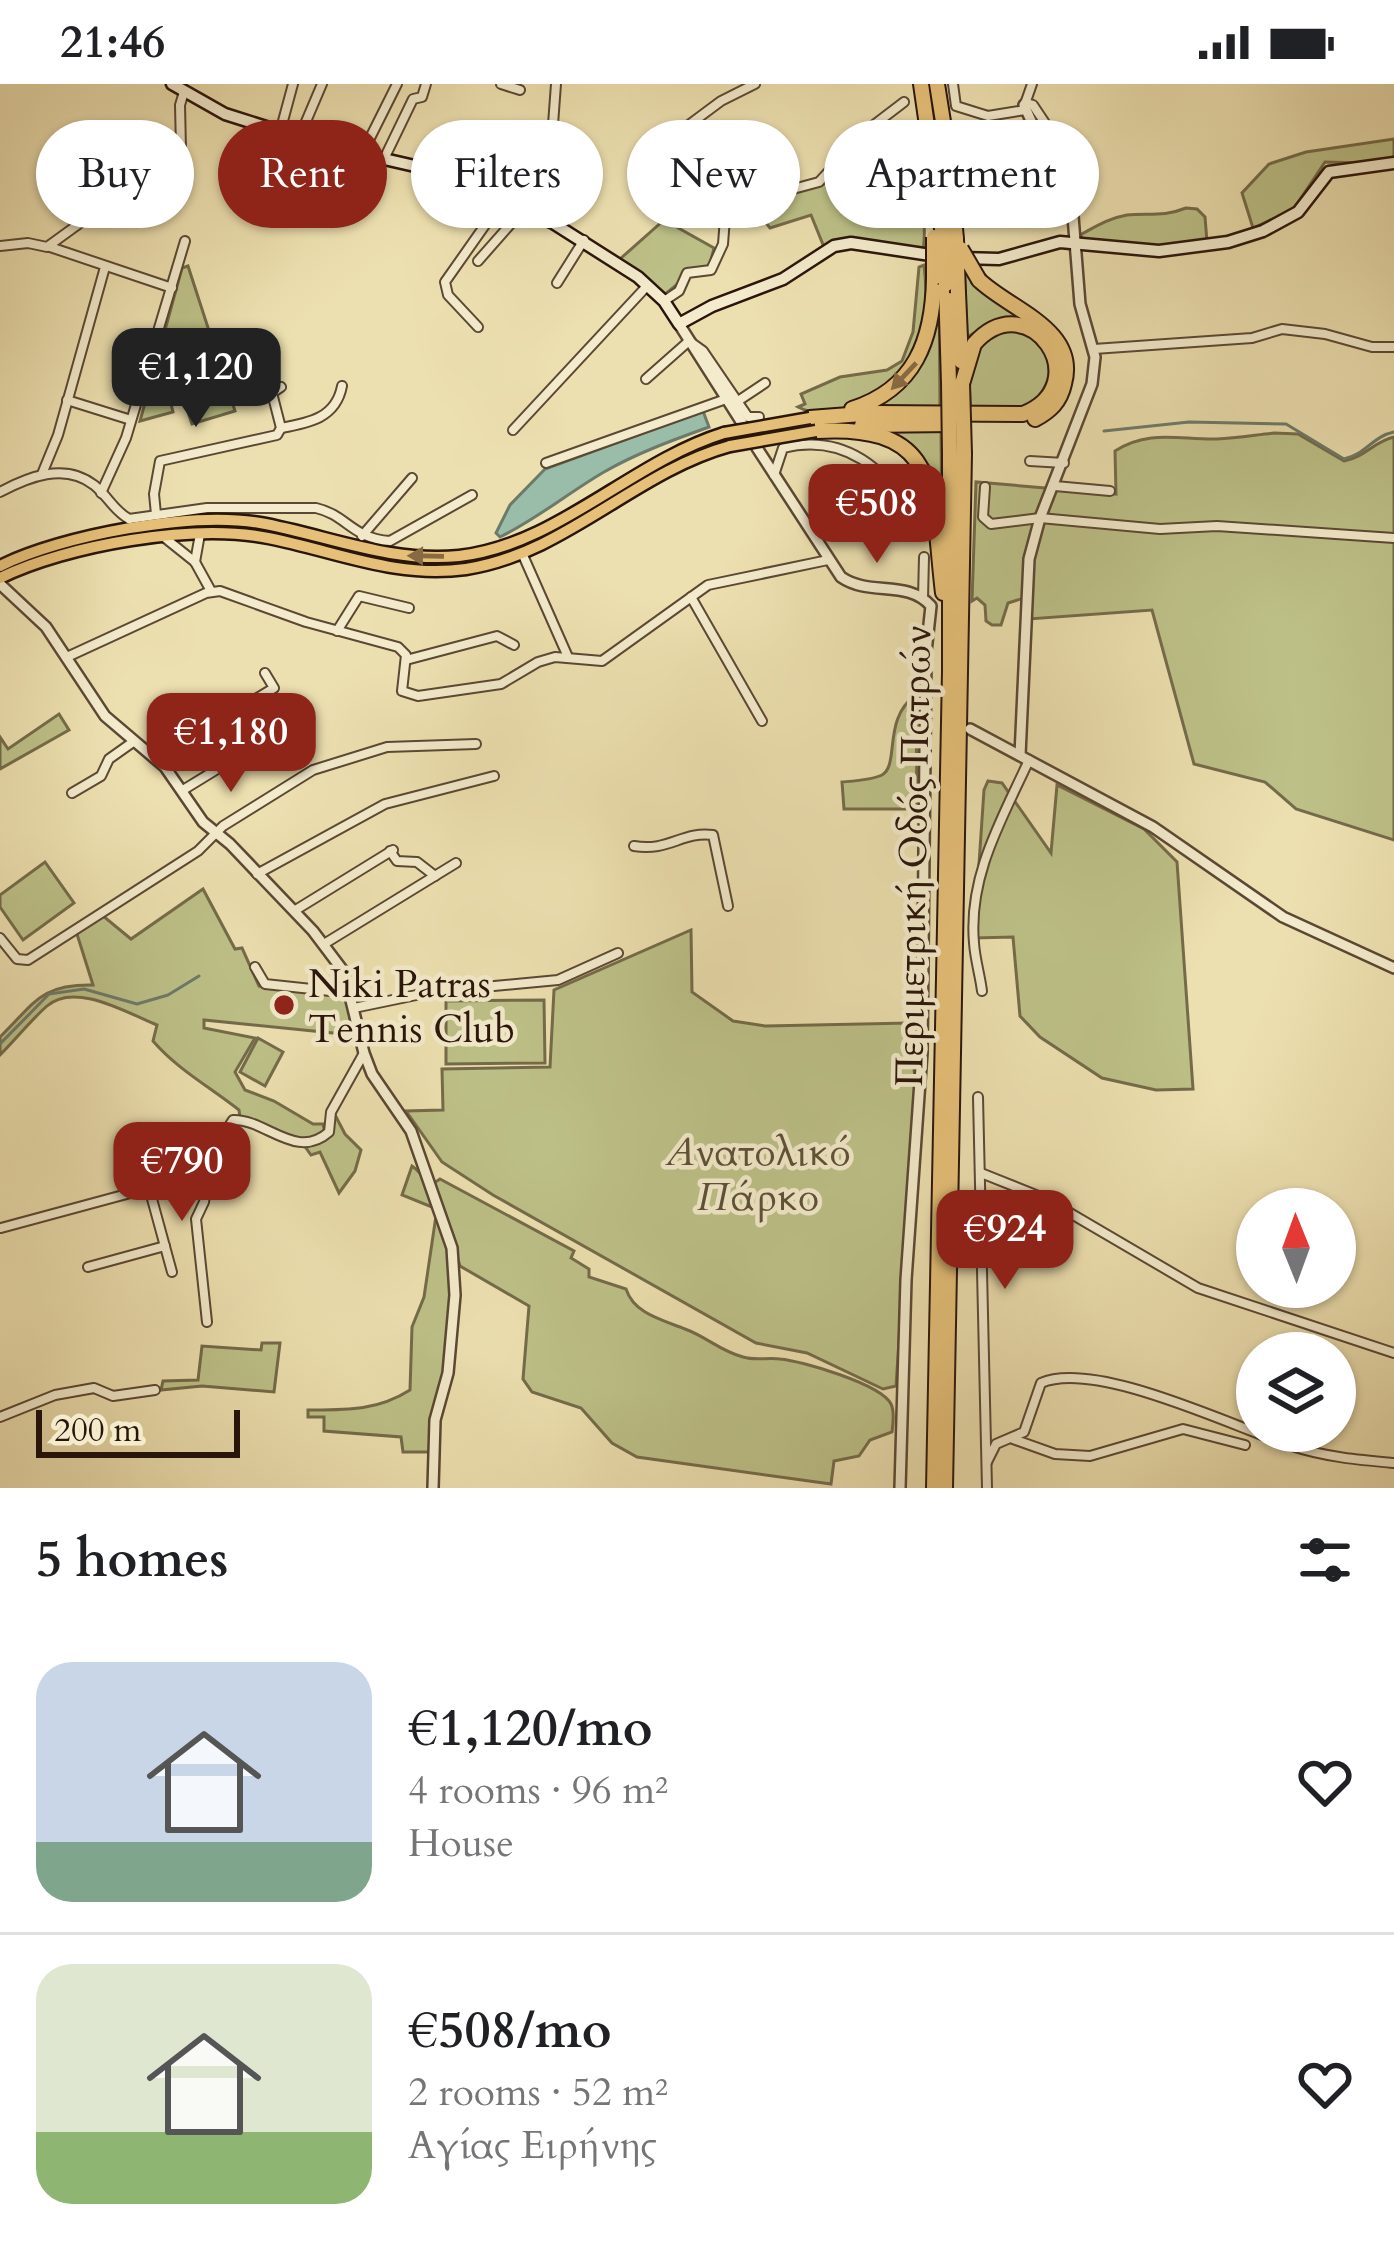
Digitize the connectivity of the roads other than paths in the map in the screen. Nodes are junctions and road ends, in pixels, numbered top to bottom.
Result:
1 (203, 84) edge
2 (292, 84) edge
3 (322, 84) edge
4 (398, 84) edge
5 (426, 84) edge
6 (501, 84) edge
7 (556, 84) edge
8 (755, 84) edge
9 (920, 84) edge
10 (937, 84) edge
11 (953, 84) edge
12 (1032, 84) edge
13 (178, 88) edge
14 (520, 90) dead end
15 (197, 100) junction
16 (904, 102) dead end
17 (1025, 106) junction
18 (180, 120) edge
19 (249, 120) edge
20 (283, 120) edge
21 (307, 120) edge
22 (379, 120) edge
23 (553, 120) edge
24 (695, 120) edge
25 (1043, 120) edge
26 (387, 152) edge
27 (1394, 163) edge
28 (800, 188) edge
29 (73, 228) edge
30 (483, 228) edge
31 (510, 228) edge
32 (560, 228) edge
33 (724, 228) edge
34 (0, 234) edge
35 (948, 238) junction
36 (584, 240) junction
37 (185, 241) dead end
38 (1076, 244) junction
39 (4, 245) edge
40 (49, 246) junction
41 (478, 261) dead end
42 (105, 267) junction
43 (557, 283) dead end
44 (648, 285) junction
45 (946, 285) junction
46 (173, 288) junction
47 (664, 301) junction
48 (679, 324) junction
49 (478, 327) dead end
50 (689, 341) junction
51 (1394, 347) edge
52 (1094, 349) junction
53 (646, 379) dead end
54 (766, 383) dead end
55 (956, 384) junction
56 (342, 386) dead end
57 (281, 387) dead end
58 (67, 400) junction
59 (732, 400) junction
60 (759, 417) dead end
61 (131, 420) junction
62 (742, 423) dead end
63 (813, 425) junction
64 (280, 428) junction
65 (513, 430) dead end
66 (758, 448) dead end
67 (957, 454) junction
68 (1030, 461) dead end
69 (546, 463) dead end
70 (1064, 463) junction
71 (42, 474) junction
72 (774, 475) junction
73 (412, 478) dead end
74 (1055, 486) junction
75 (985, 488) dead end
76 (1110, 491) dead end
77 (0, 492) edge
78 (100, 493) junction
79 (472, 494) dead end
80 (905, 502) dead end
81 (156, 514) junction
82 (1040, 518) junction
83 (132, 525) junction
84 (201, 532) junction
85 (164, 536) junction
86 (362, 536) junction
87 (1394, 538) edge
88 (522, 553) junction
89 (924, 557) dead end
90 (828, 560) junction
91 (195, 562) junction
92 (0, 566) edge
93 (0, 581) edge
94 (211, 591) junction
95 (691, 597) junction
96 (923, 598) junction
97 (409, 608) dead end
98 (337, 631) junction
99 (514, 645) dead end
100 (67, 657) junction
101 (568, 657) junction
102 (406, 660) junction
103 (265, 673) dead end
104 (926, 692) junction
105 (939, 698) dead end
106 (762, 721) dead end
107 (970, 729) dead end
108 (133, 742) junction
109 (476, 744) dead end
110 (1024, 757) junction
111 (156, 758) junction
112 (232, 760) dead end
113 (494, 776) dead end
114 (183, 790) junction
115 (72, 793) dead end
116 (944, 827) junction
117 (216, 833) junction
118 (634, 846) dead end
119 (457, 863) dead end
120 (257, 874) junction
121 (435, 876) junction
122 (728, 906) dead end
123 (294, 911) junction
124 (0, 938) edge
125 (324, 944) junction
126 (618, 953) dead end
127 (255, 967) dead end
128 (1394, 968) edge
129 (982, 991) dead end
130 (351, 993) junction
131 (354, 1009) junction
132 (364, 1053) junction
133 (978, 1097) dead end
134 (212, 1153) junction
135 (980, 1173) junction
136 (149, 1188) junction
137 (1, 1228) edge
138 (165, 1246) junction
139 (88, 1268) dead end
140 (172, 1273) dead end
141 (207, 1322) dead end
142 (1394, 1353) edge
143 (155, 1390) dead end
144 (0, 1417) edge
145 (1012, 1438) junction
146 (1236, 1443) edge
147 (987, 1462) junction
148 (1394, 1463) edge
149 (433, 1488) edge
150 (900, 1488) edge
151 (934, 1488) edge
152 (945, 1488) edge
153 (987, 1488) edge

1 - 15 street
2 - 20 street
3 - 21 street
4 - 22 street
5 - 26 street
6 - 14 street
7 - 23 street
8 - 24 street
9 - 35 highway, Περιμετρική Οδός Πατρών
10 - 35 highway
11 - 17 street
12 - 17 street
13 - 15 main road
13 - 18 street
15 - 19 main road
16 - 28 street
17 - 25 street
17 - 38 street
27 - 38 main road
29 - 40 street
30 - 49 street
31 - 41 street
32 - 36 main road
33 - 47 street
34 - 39 street
35 - 45 highway, Περιμετρική Οδός Πατρών, bridge
35 - 45 highway, bridge
35 - 63 highway, bridge
36 - 43 street
36 - 44 main road
37 - 46 street
38 - 48 main road
38 - 52 street
39 - 40 street
40 - 42 street
42 - 46 street
42 - 58 street
44 - 47 main road
44 - 65 street
45 - 55 highway, Περιμετρική Οδός Πατρών
45 -> 63 highway
46 - 61 street
47 - 48 main road
48 - 50 street
50 - 53 street
50 - 59 street
51 - 52 street
52 - 70 street
54 - 59 street
55 - 63 highway
55 - 67 highway, Περιμετρική Οδός Πατρών, bridge
56 - 64 street
57 - 64 street
58 - 61 street
58 - 71 street
59 - 60 street
59 - 62 street
59 - 69 street
61 - 78 street
63 -> 83 main road, bridge
63 - 88 main road, bridge
63 - 116 highway
64 - 81 street
66 - 72 street
67 - 116 highway, Περιμετρική Οδός Πατρών
67 - 152 highway, Περιμετρική Οδός Πατρών
68 - 70 street
70 - 74 street
71 - 77 street
71 - 78 street
72 - 80 street
72 - 90 street
73 - 86 street
74 - 76 street
74 - 82 street
75 - 82 street
78 - 83 street
79 - 86 street
81 - 83 street
81 - 86 street
82 - 87 street
82 - 110 street
83 - 92 main road
84 - 85 main road
84 - 88 main road
84 - 91 street
85 - 91 street
85 - 93 main road
88 - 101 street
89 - 96 street
90 - 95 street
90 - 96 street
91 - 94 street
93 - 100 street
94 - 98 street
94 - 100 street
95 - 101 street
95 - 106 street
96 - 104 street
97 - 98 street
98 - 102 street
99 - 102 street
100 - 108 street
101 - 102 street
103 - 111 street
104 - 105 street
104 - 150 street
107 - 110 street
108 - 111 street
108 - 115 street
109 - 117 street
110 - 128 street
110 - 129 street
111 - 114 street
112 - 114 street
113 - 120 street
114 - 117 street
116 - 151 highway, Περιμετρική Οδός Πατρών
117 - 120 street
117 - 124 street
118 - 122 street
119 - 121 street
120 - 123 street
121 - 123 street
121 - 125 street
123 - 125 street
125 - 130 street
126 - 131 street
127 - 130 street
130 - 131 street
131 - 132 street
132 - 134 street
132 - 149 street
133 - 135 street
134 - 136 street
134 - 141 street
135 - 142 street
135 - 147 street
136 - 137 street
136 - 138 street
138 - 139 street
138 - 140 street
143 - 144 street
145 - 146 street
145 - 147 street
145 - 148 street
147 - 153 street

